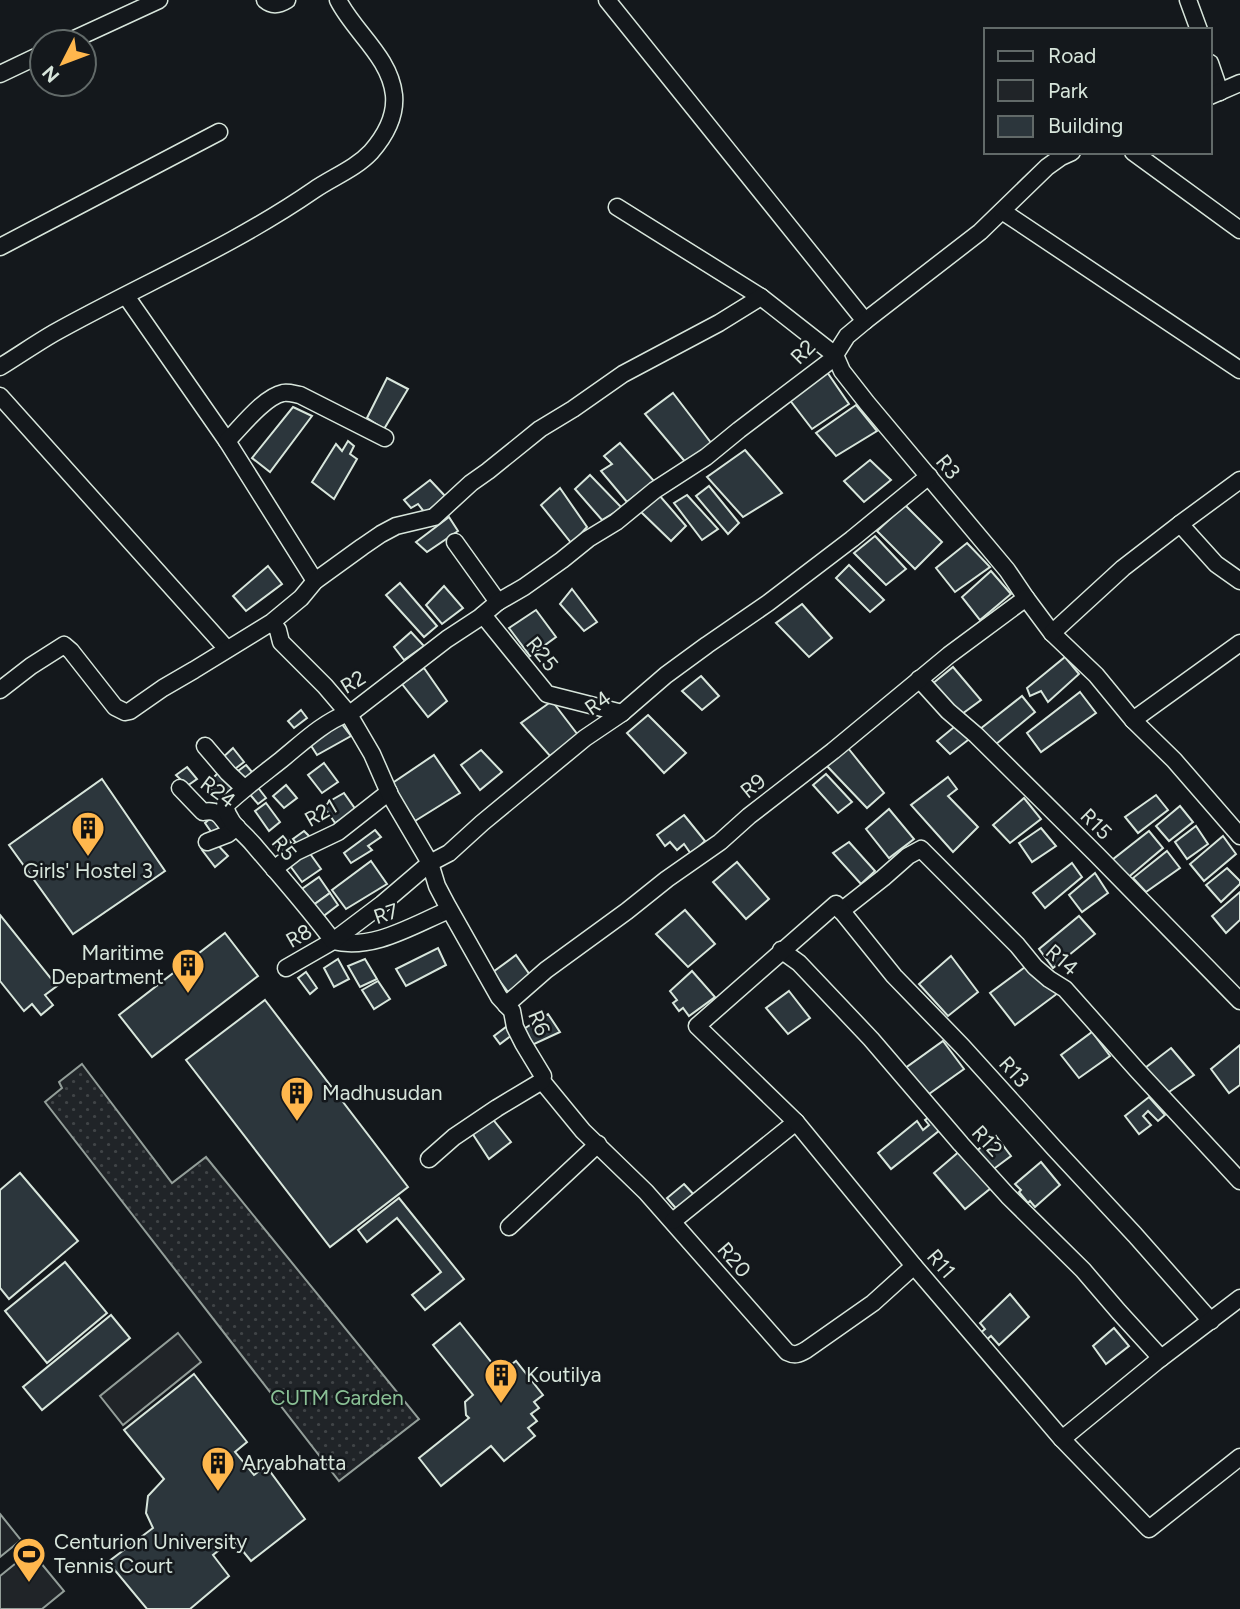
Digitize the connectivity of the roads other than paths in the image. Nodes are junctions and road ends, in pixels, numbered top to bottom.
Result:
1 (159, 0) edge
2 (265, 0) edge
3 (287, 0) edge
4 (338, 0) edge
5 (607, 0) edge
6 (1188, 0) edge
7 (98, 28) edge
8 (1198, 28) edge
9 (28, 61) edge
10 (0, 74) edge
11 (1212, 75) edge
12 (1240, 83) edge
13 (1215, 94) edge
14 (219, 132) dead end
15 (1068, 154) edge
16 (1136, 154) edge
17 (617, 207) dead end
18 (1002, 211) junction
19 (1233, 217) edge
20 (1240, 230) edge
21 (0, 247) edge
22 (126, 296) junction
23 (761, 297) junction
24 (865, 321) junction
25 (835, 355) junction
26 (0, 367) edge
27 (1240, 370) edge
28 (0, 396) edge
29 (385, 438) dead end
30 (227, 441) junction
31 (929, 476) junction
32 (1240, 480) edge
33 (1180, 524) junction
34 (455, 542) dead end
35 (1240, 580) edge
36 (315, 581) junction
37 (1026, 598) junction
38 (498, 602) junction
39 (483, 615) junction
40 (272, 622) junction
41 (1052, 633) junction
42 (1240, 643) edge
43 (228, 649) junction
44 (919, 680) junction
45 (0, 690) edge
46 (348, 713) junction
47 (622, 713) junction
48 (1133, 720) junction
49 (205, 746) dead end
50 (180, 788) dead end
51 (244, 788) junction
52 (389, 792) junction
53 (221, 809) junction
54 (235, 829) junction
55 (1240, 836) edge
56 (207, 842) dead end
57 (429, 863) junction
58 (274, 869) junction
59 (449, 910) junction
60 (841, 911) junction
61 (333, 941) junction
62 (781, 950) junction
63 (286, 968) dead end
64 (1240, 1001) edge
65 (506, 1005) junction
66 (542, 1081) junction
67 (796, 1122) junction
68 (598, 1144) junction
69 (429, 1159) dead end
70 (1240, 1181) edge
71 (673, 1222) junction
72 (509, 1227) dead end
73 (914, 1266) junction
74 (1240, 1298) edge
75 (1212, 1321) junction
76 (1161, 1358) junction
77 (1062, 1439) junction
78 (1240, 1457) edge

1 - 7 street
2 - 3 street
4 - 22 street
5 - 24 street
6 - 8 street
9 - 10 street
11 - 13 street
12 - 13 street
14 - 21 street
15 - 18 street
16 - 19 street
17 - 23 street, R2
18 - 24 street
18 - 27 street
19 - 20 street
22 - 26 street
22 - 30 street
23 - 25 street, R2
23 - 36 street
24 - 25 street
25 - 31 street, R3
25 - 38 street, R2
28 - 43 street
29 - 30 street
30 - 36 street
31 - 37 street, R3
31 - 47 street, R4
32 - 33 street
33 - 35 street
33 - 41 street
34 - 38 street
36 - 40 street
37 - 41 street, R3
37 - 44 street, R9
38 - 39 street, R2
39 - 46 street, R2
39 - 47 street, R25
40 - 43 street
40 - 46 street, R2
41 - 48 street, R3
42 - 48 street
43 - 45 street
44 - 64 street, R15
44 - 65 street, R9
46 - 51 street
46 - 52 street
47 - 57 street, R4
48 - 55 street, R3
49 - 51 street
50 - 53 street, R24
51 - 53 street
52 - 57 street
52 - 58 street, R21
53 - 54 street, R5
54 - 56 street
54 - 58 street, R5
57 - 59 street, R6
57 - 61 street
58 - 61 street, R5
59 - 61 street, R7
59 - 65 street, R6
60 - 62 street
60 - 70 street, R14
60 - 75 street, R13
61 - 63 street, R8
62 - 67 street, R11
62 - 76 street, R12
65 - 66 street, R6
66 - 68 street, R20
66 - 69 street
67 - 71 street
67 - 73 street, R11
68 - 71 street, R20
68 - 72 street
71 - 73 street, R20
73 - 77 street, R11
74 - 75 street
75 - 76 street
76 - 77 street
77 - 78 street, R11

